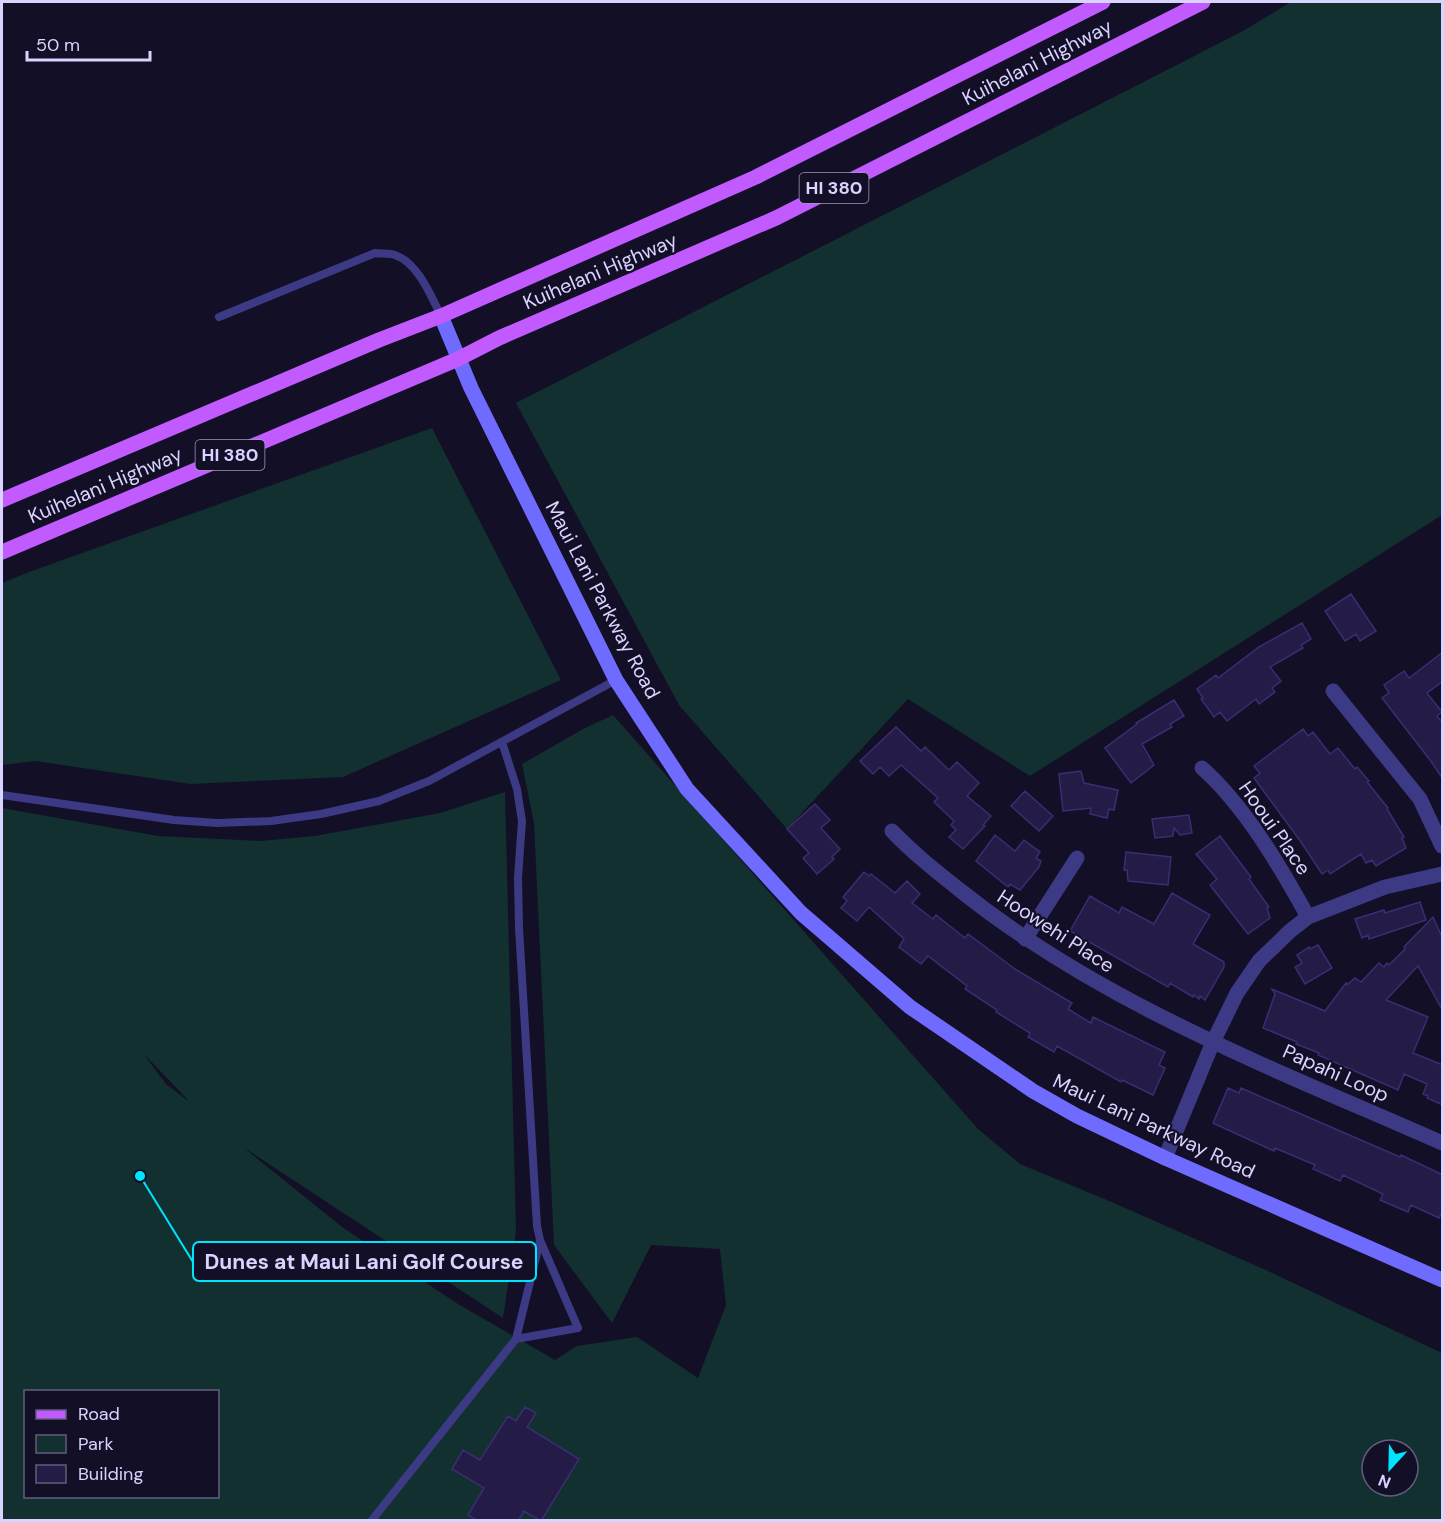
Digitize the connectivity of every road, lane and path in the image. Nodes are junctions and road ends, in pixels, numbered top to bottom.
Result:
1 (1103, 2) edge
2 (1203, 2) edge
3 (441, 316) junction
4 (219, 317) dead end
5 (458, 359) junction
6 (2, 500) edge
7 (2, 552) edge
8 (616, 680) junction
9 (1333, 691) dead end
10 (502, 742) junction
11 (1202, 768) dead end
12 (2, 795) edge
13 (892, 831) dead end
14 (1443, 846) edge
15 (1077, 858) dead end
16 (1443, 874) edge
17 (1308, 917) junction
18 (1025, 939) junction
19 (1213, 1042) junction
20 (1443, 1143) edge
21 (1165, 1158) junction
22 (540, 1240) junction
23 (1443, 1280) edge
24 (516, 1339) junction
25 (372, 1521) edge

1 - 3 main road, Kuihelani Highway / HI 380
2 - 5 main road, Kuihelani Highway / HI 380
3 - 4 lane
3 - 5 main road, Maui Lani Parkway Road
3 - 6 main road, Kuihelani Highway / HI 380
5 - 7 main road, Kuihelani Highway / HI 380
5 - 8 main road, Maui Lani Parkway Road
8 - 10 lane
8 - 21 main road, Maui Lani Parkway Road
9 - 14 street
10 - 12 lane
10 - 22 lane
11 - 17 street, Hooui Place
13 - 18 street, Hoowehi Place
15 - 18 street
16 - 17 street
17 - 19 street
18 - 19 street, Hoowehi Place
19 - 20 street, Papahi Loop
19 - 21 street
21 - 23 main road, Maui Lani Parkway Road
22 - 24 lane
22 - 24 lane
24 - 25 lane

